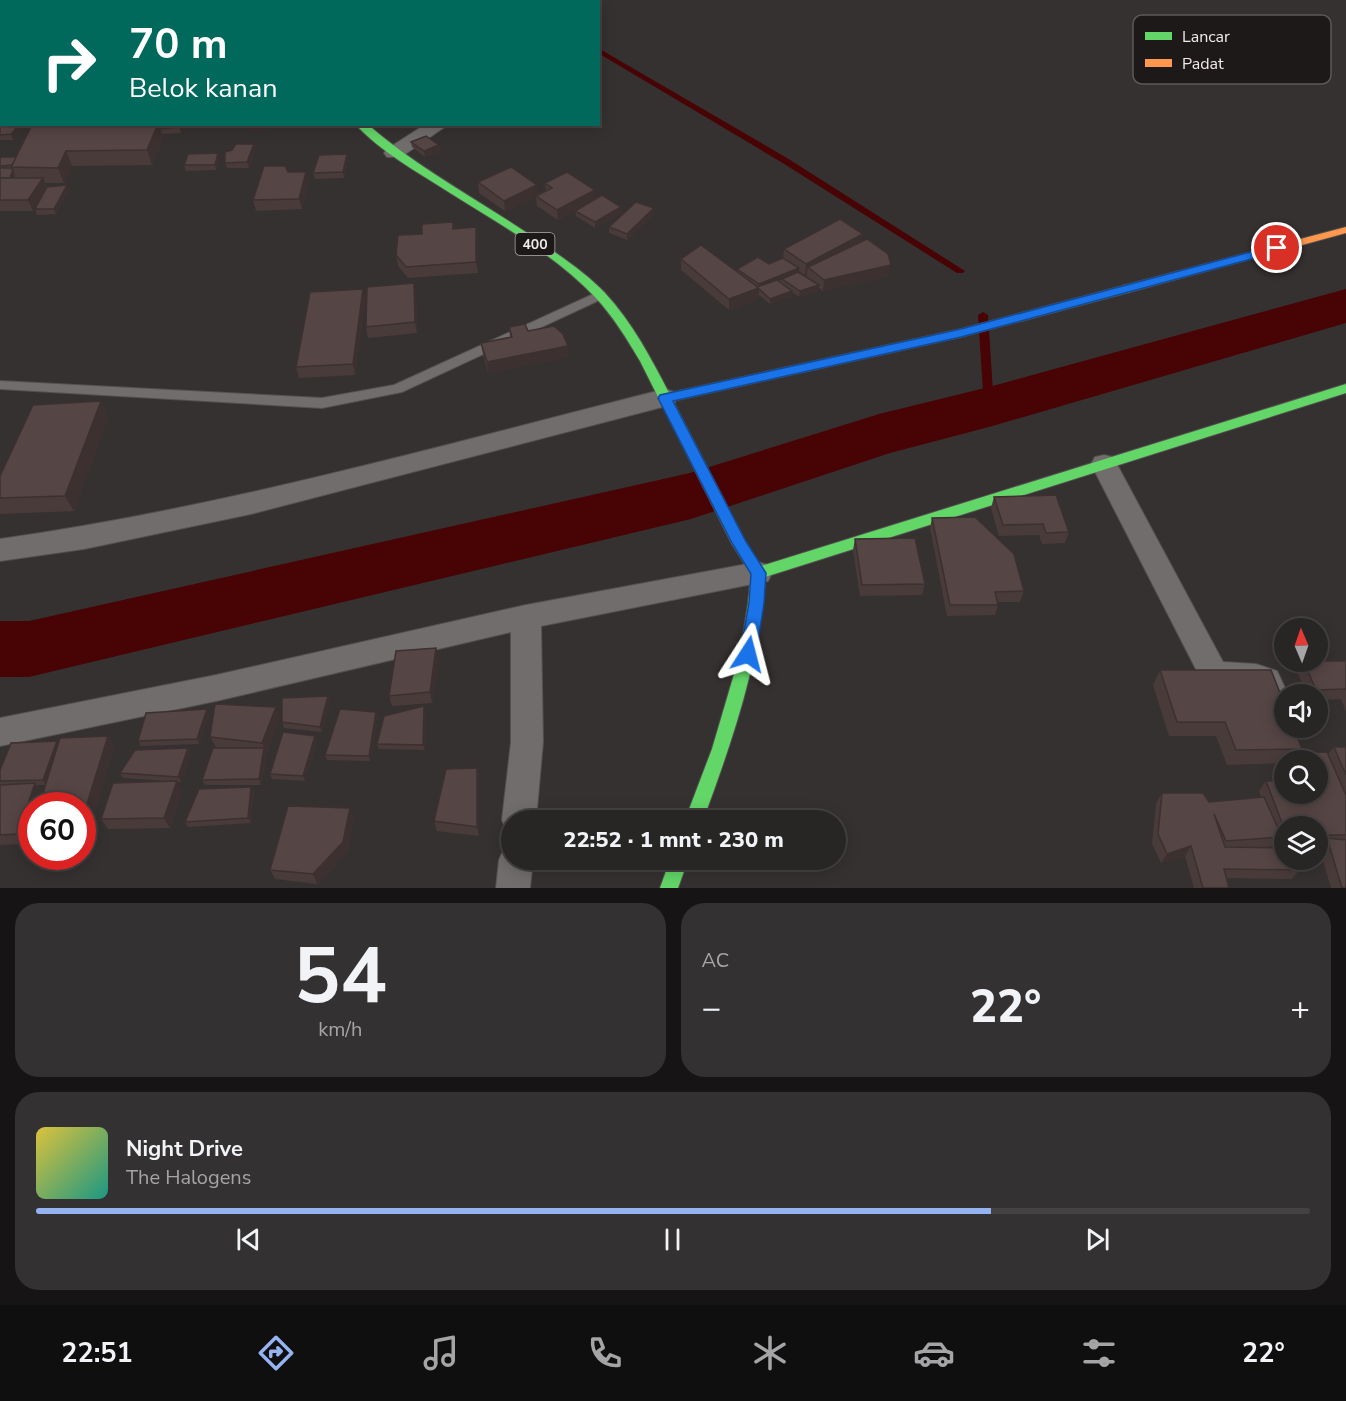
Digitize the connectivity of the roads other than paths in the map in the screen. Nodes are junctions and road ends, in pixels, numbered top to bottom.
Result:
1 (362, 126) edge
2 (437, 126) edge
3 (394, 153) junction
4 (1346, 230) edge
5 (600, 295) junction
6 (0, 385) edge
7 (1346, 388) edge
8 (666, 401) junction
9 (1104, 464) junction
10 (0, 550) edge
11 (758, 573) junction
12 (526, 617) junction
13 (1274, 699) edge
14 (0, 732) edge
15 (520, 810) edge
16 (698, 810) edge
17 (676, 870) edge
18 (669, 888) edge

1 - 3 street, 400
2 - 3 street
3 - 5 street, 400
4 - 8 street
5 - 6 lane
5 - 8 street, 400
7 - 9 street
8 - 10 street
8 - 11 street, 400
9 - 11 street
9 - 13 street
11 - 12 street
11 - 16 street
12 - 14 street
12 - 15 street
17 - 18 street

